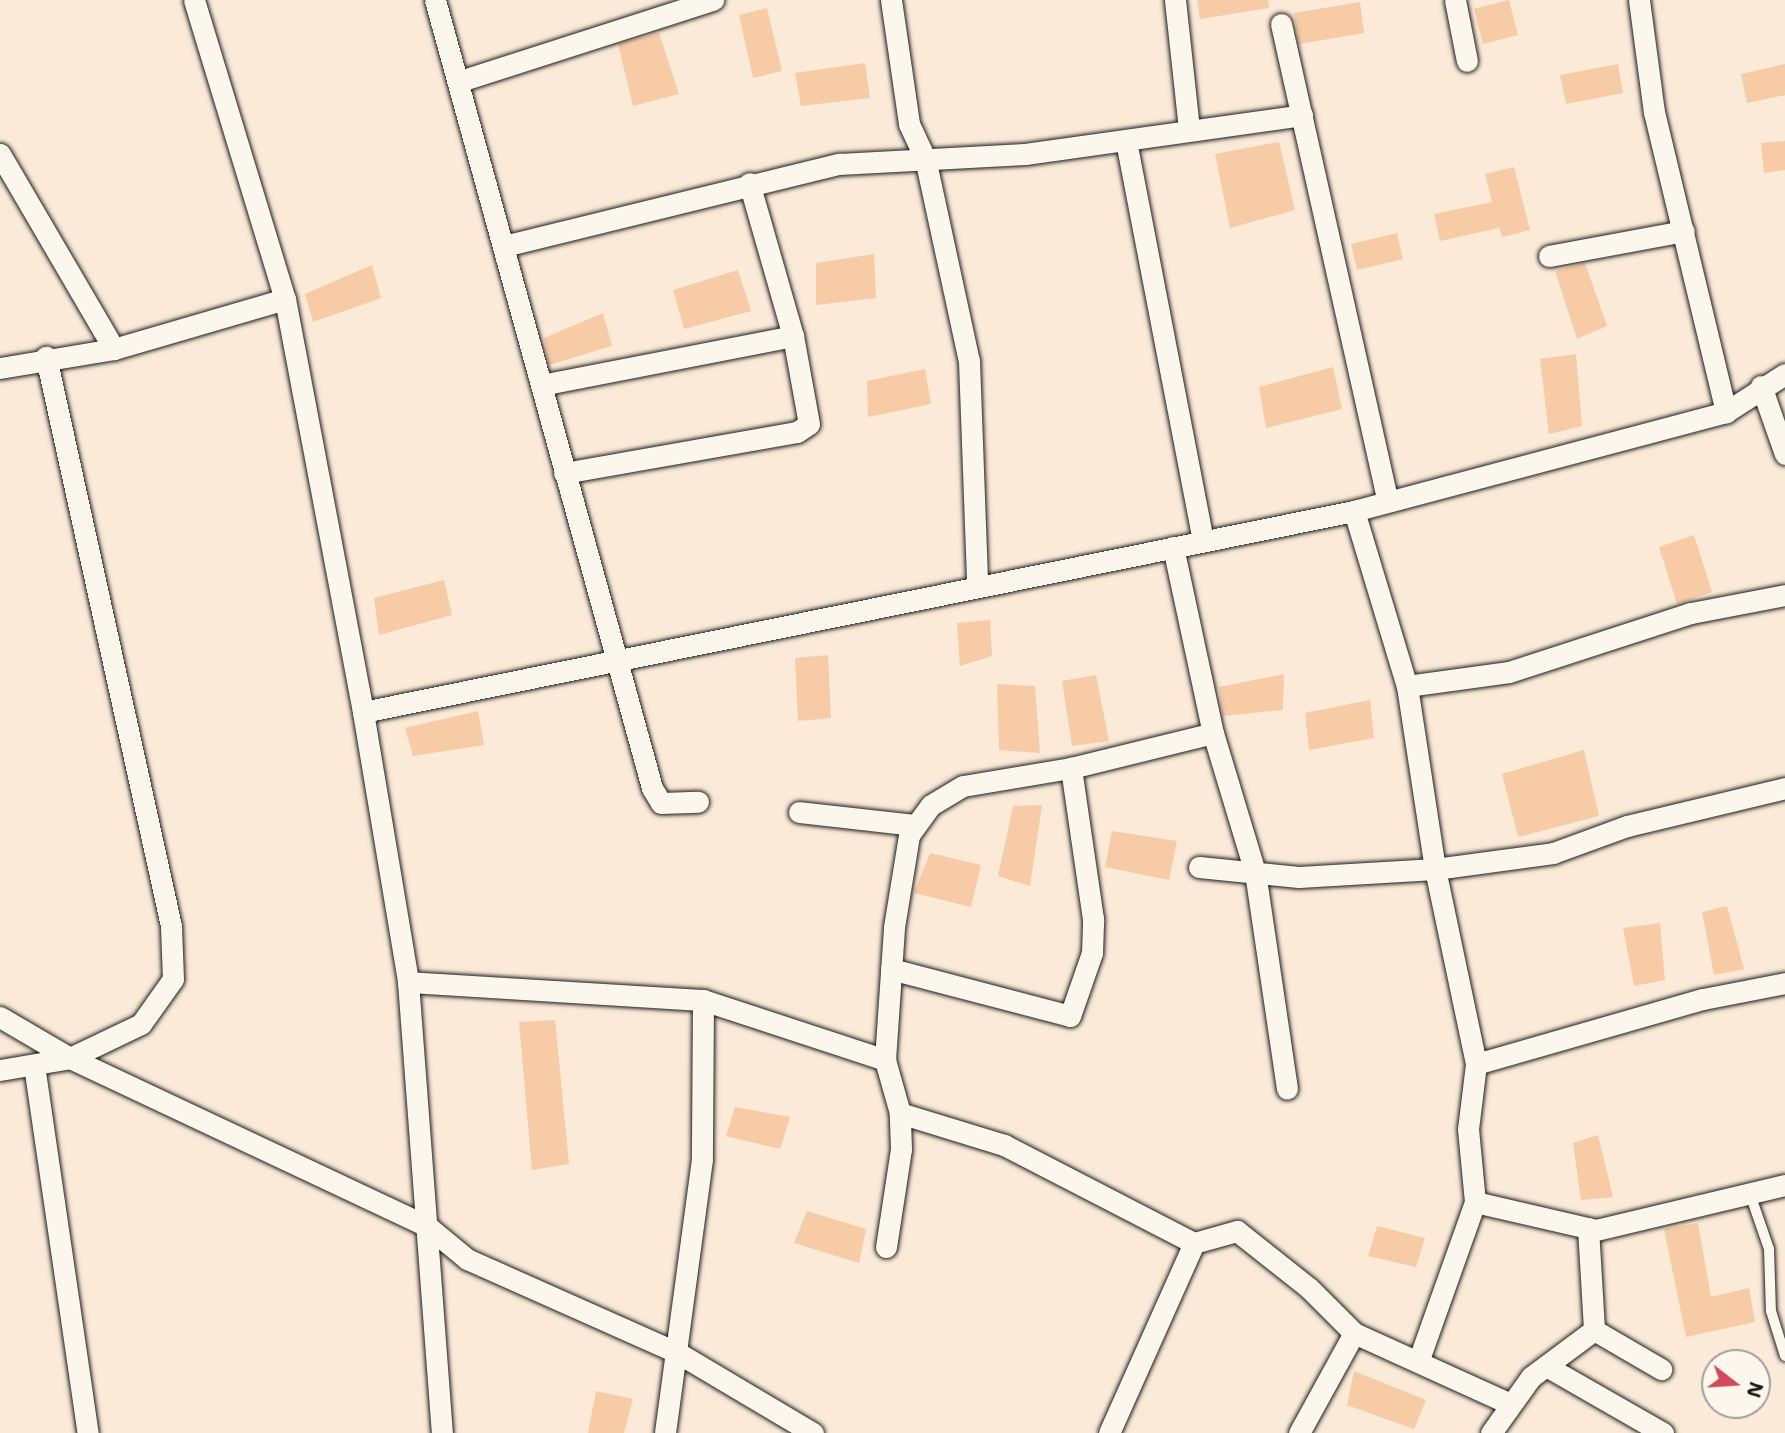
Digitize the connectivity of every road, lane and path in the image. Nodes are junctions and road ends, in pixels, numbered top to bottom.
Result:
1 (194, 0) edge
2 (435, 0) edge
3 (713, 0) edge
4 (891, 0) edge
5 (1175, 0) edge
6 (1455, 0) edge
7 (1639, 0) edge
8 (1281, 24) dead end
9 (1467, 61) dead end
10 (460, 81) junction
11 (1302, 115) junction
12 (1189, 128) junction
13 (1126, 142) junction
14 (0, 154) edge
15 (925, 159) junction
16 (749, 183) junction
17 (1684, 230) junction
18 (504, 246) junction
19 (1549, 256) dead end
20 (285, 299) junction
21 (793, 335) junction
22 (114, 349) junction
23 (46, 357) junction
24 (0, 368) edge
25 (1785, 374) edge
26 (541, 385) junction
27 (1761, 386) junction
28 (1726, 412) junction
29 (1785, 454) edge
30 (564, 473) junction
31 (1388, 500) junction
32 (1354, 511) junction
33 (1203, 541) junction
34 (1173, 547) junction
35 (977, 584) junction
36 (1785, 595) edge
37 (613, 660) junction
38 (1407, 686) junction
39 (363, 712) junction
40 (1213, 733) junction
41 (1071, 768) junction
42 (1785, 788) edge
43 (698, 802) dead end
44 (799, 811) dead end
45 (915, 825) junction
46 (1199, 867) dead end
47 (1435, 869) junction
48 (1255, 872) junction
49 (891, 969) junction
50 (408, 982) junction
51 (1785, 983) edge
52 (703, 1000) junction
53 (0, 1017) edge
54 (70, 1058) junction
55 (885, 1060) junction
56 (1476, 1064) junction
57 (34, 1065) junction
58 (0, 1070) edge
59 (1287, 1089) dead end
60 (900, 1113) junction
61 (1785, 1185) edge
62 (1750, 1194) junction
63 (1475, 1202) junction
64 (427, 1226) junction
65 (1588, 1228) junction
66 (1194, 1243) junction
67 (886, 1247) dead end
68 (1594, 1330) junction
69 (1354, 1333) junction
70 (678, 1353) junction
71 (1785, 1356) edge
72 (1419, 1359) junction
73 (1546, 1366) junction
74 (1661, 1369) dead end
75 (1508, 1403) junction
76 (88, 1433) edge
77 (442, 1433) edge
78 (665, 1433) edge
79 (813, 1433) edge
80 (1109, 1433) edge
81 (1299, 1433) edge
82 (1491, 1433) edge
83 (1663, 1433) edge

1 - 20 street
2 - 10 street
3 - 10 street
4 - 15 street
5 - 12 street
6 - 9 street
7 - 17 street
8 - 11 street
10 - 18 street
11 - 12 street
11 - 31 street
12 - 13 street
13 - 15 street
13 - 33 street
14 - 22 street
15 - 16 street
15 - 35 street
16 - 18 street
16 - 21 street
17 - 19 street
17 - 28 street
18 - 26 street
20 - 22 street
20 - 39 street
21 - 26 street
21 - 30 street
22 - 23 street
23 - 24 street
23 - 54 street
25 - 27 street
26 - 30 street
27 - 28 street
27 - 29 street
28 - 31 street
30 - 37 street
31 - 32 street
32 - 33 street
32 - 38 street
33 - 34 street
34 - 35 street
34 - 40 street
35 - 37 street
36 - 38 street
37 - 39 street
37 - 43 street
38 - 47 street
39 - 50 street
40 - 41 street
40 - 48 street
41 - 45 street
41 - 49 street
42 - 47 street
44 - 45 street
45 - 49 street
46 - 48 street
47 - 48 street
47 - 56 street
48 - 59 street
49 - 55 street
50 - 52 street
50 - 64 street
51 - 56 street
52 - 55 street
52 - 70 street
53 - 54 street
54 - 57 street
54 - 64 street
55 - 60 street
56 - 63 street
57 - 58 street
57 - 76 street
60 - 66 street
60 - 67 street
61 - 62 street
62 - 65 street
62 - 71 lane
63 - 65 street
63 - 72 street
64 - 70 street
64 - 77 street
65 - 68 street
66 - 69 street
66 - 80 street
68 - 73 street
68 - 74 street
69 - 72 street
69 - 81 street
70 - 78 street
70 - 79 street
72 - 75 street
73 - 75 street
73 - 83 street
75 - 82 street

